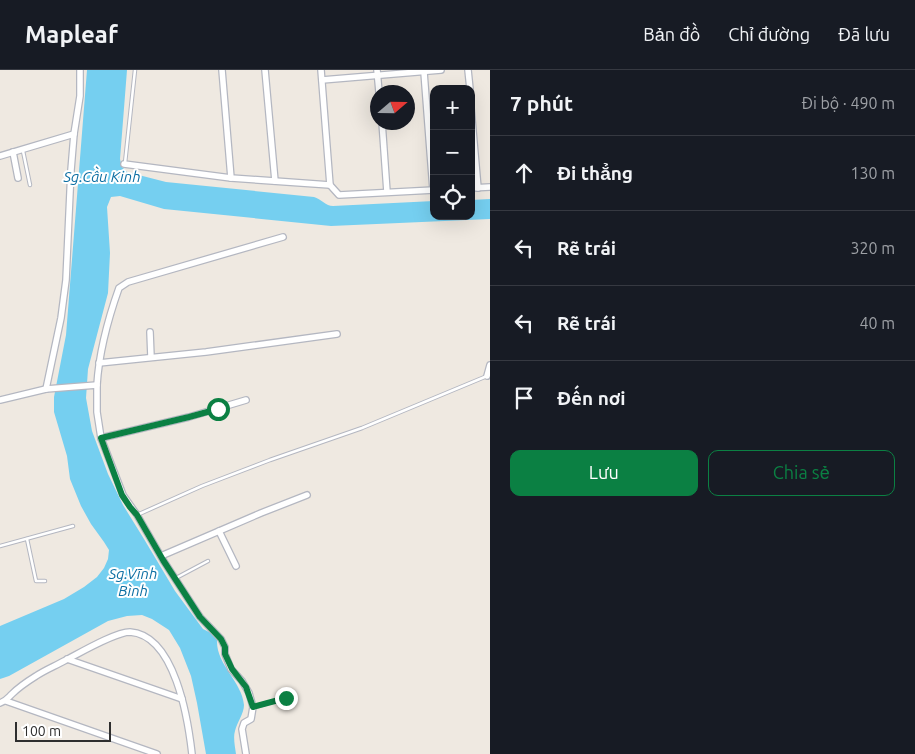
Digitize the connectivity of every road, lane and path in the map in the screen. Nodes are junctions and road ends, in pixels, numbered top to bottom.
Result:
1 (80, 70) edge
2 (135, 70) edge
3 (222, 70) edge
4 (265, 70) edge
5 (321, 70) edge
6 (441, 70) edge
7 (468, 70) edge
8 (424, 72) junction
9 (378, 73) edge
10 (322, 80) junction
11 (470, 85) edge
12 (383, 130) edge
13 (472, 130) edge
14 (74, 134) junction
15 (23, 149) junction
16 (13, 152) junction
17 (0, 156) edge
18 (124, 164) joint
19 (432, 175) edge
20 (474, 175) edge
21 (18, 178) dead end
22 (231, 178) junction
23 (275, 181) junction
24 (30, 185) dead end
25 (330, 186) junction
26 (475, 188) edge
27 (490, 188) edge
28 (430, 190) edge
29 (387, 192) junction
30 (283, 237) dead end
31 (150, 332) dead end
32 (337, 334) dead end
33 (151, 357) junction
34 (98, 363) junction
35 (490, 366) edge
36 (489, 375) edge
37 (97, 385) junction
38 (49, 389) junction
39 (0, 400) edge
40 (246, 400) dead end
41 (101, 438) junction
42 (308, 495) dead end
43 (137, 515) junction
44 (73, 526) dead end
45 (219, 531) junction
46 (27, 539) junction
47 (0, 546) edge
48 (161, 556) junction
49 (208, 561) dead end
50 (236, 566) dead end
51 (175, 579) junction
52 (45, 581) dead end
53 (67, 659) junction
54 (286, 698) dead end
55 (182, 699) junction
56 (3, 702) edge
57 (253, 707) junction
58 (156, 754) edge
59 (192, 754) edge
60 (246, 754) edge

1 - 14 street
2 - 18 lane
3 - 22 street
4 - 23 street
5 - 10 street
6 - 8 street
7 - 11 street
8 - 9 street
8 - 19 street
9 - 10 street
10 - 25 street
12 - 29 street
13 - 20 street
14 - 15 street
14 - 38 street
15 - 16 street
15 - 24 lane
16 - 17 street
16 - 21 street
18 - 22 street
22 - 23 street
23 - 25 street
25 - 29 street
26 - 27 street
28 - 29 street
30 - 34 street
31 - 33 street
32 - 33 street
33 - 34 street
34 - 37 street
35 - 36 street
36 - 43 lane
37 - 38 street
37 - 41 street
38 - 39 street
40 - 41 street
41 - 43 street
42 - 45 street
43 - 48 street
44 - 46 lane
45 - 48 street
45 - 50 street
46 - 47 lane
46 - 52 lane
48 - 51 street
49 - 51 lane
51 - 57 street
53 - 55 street
53 - 55 street
53 - 56 street
54 - 57 lane
55 - 59 street
56 - 58 street
57 - 60 street

